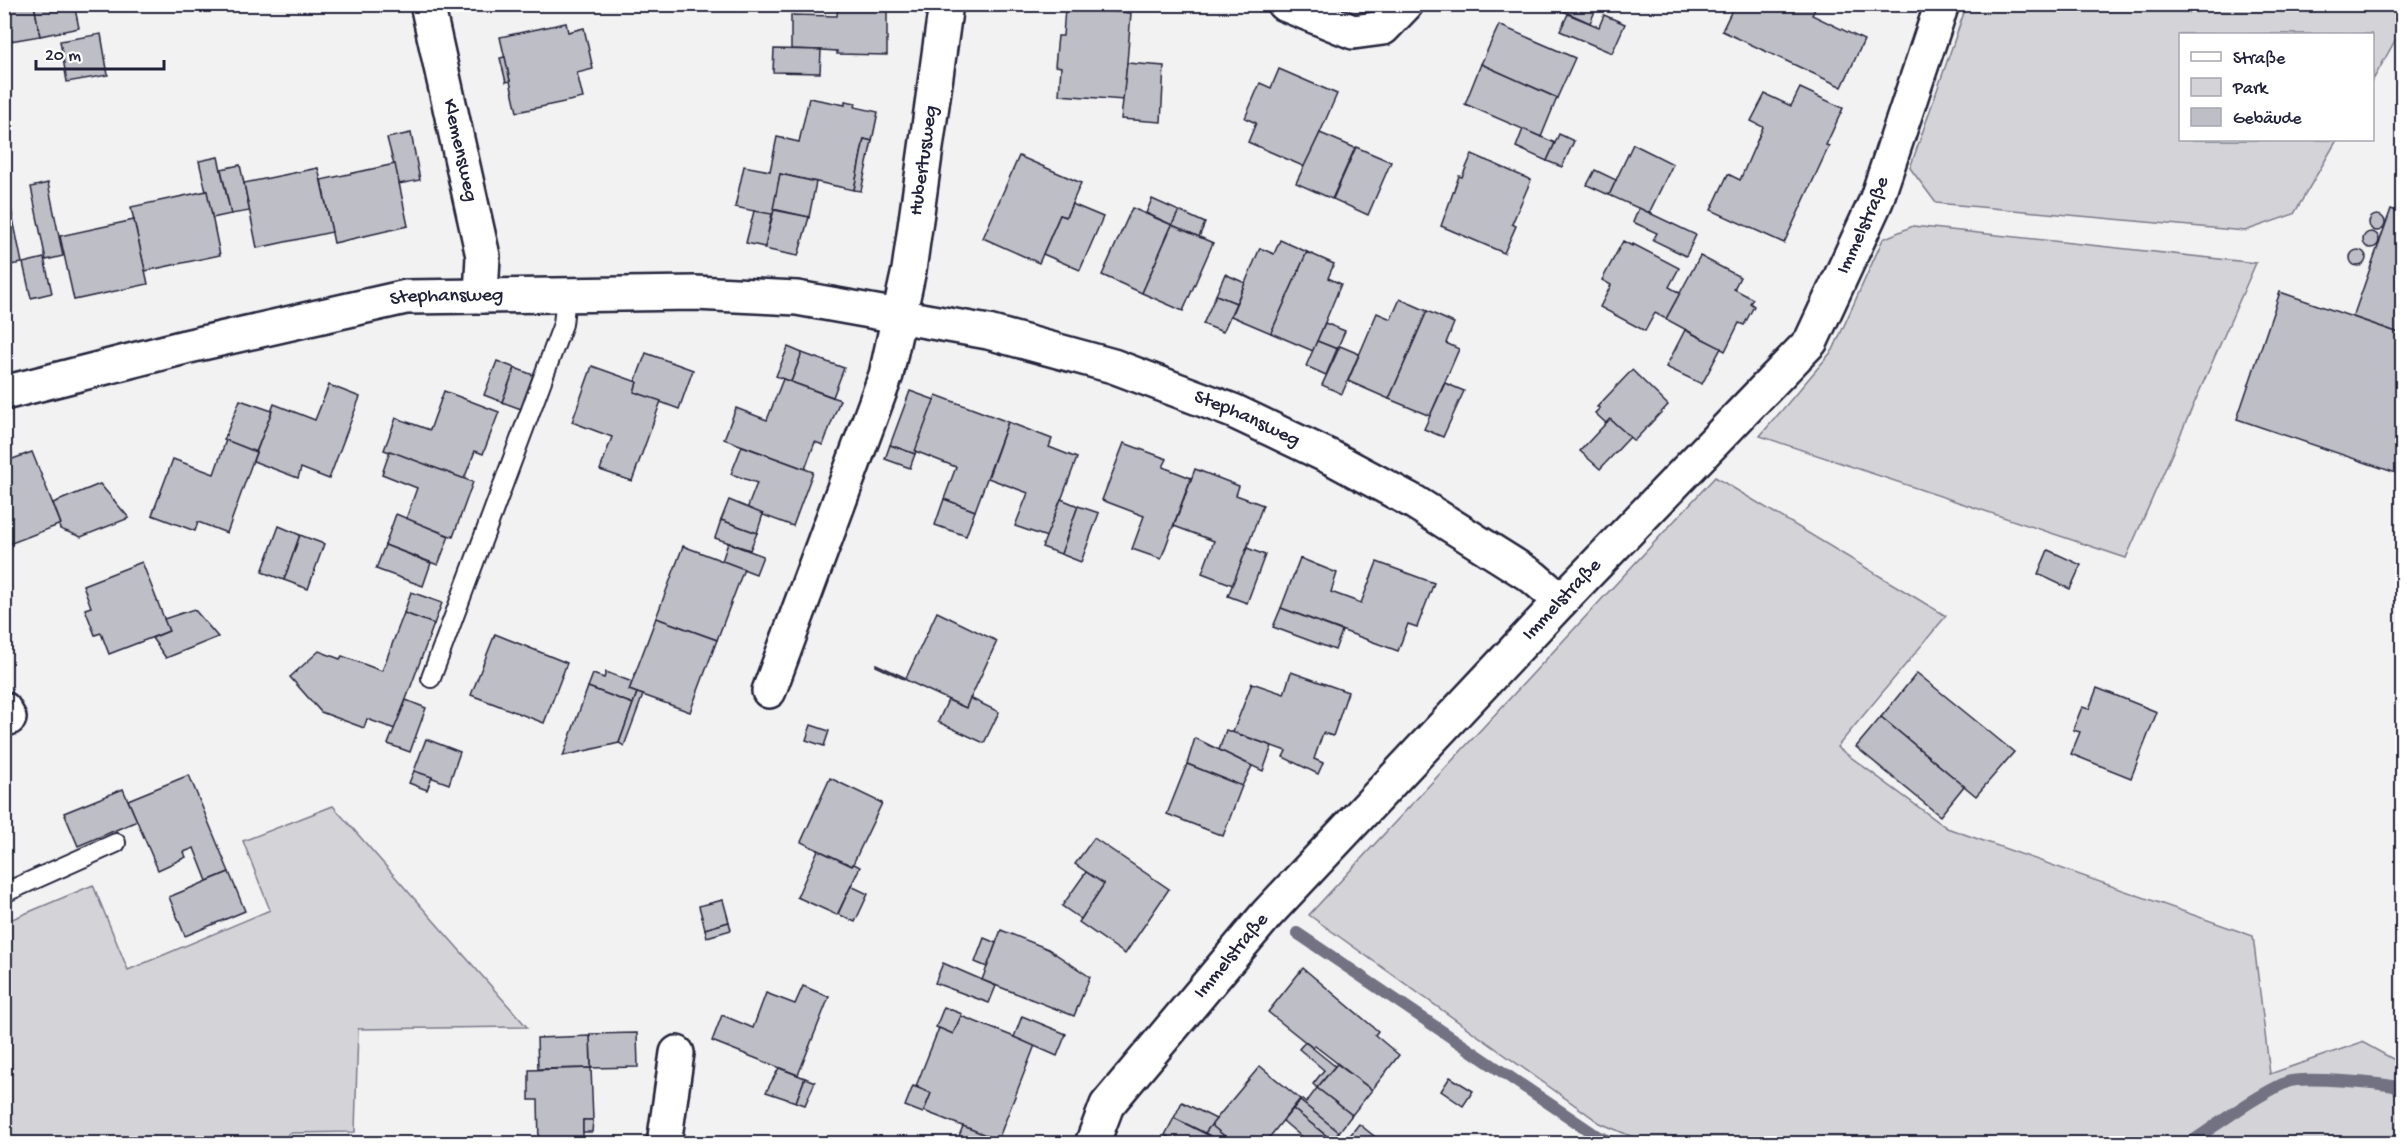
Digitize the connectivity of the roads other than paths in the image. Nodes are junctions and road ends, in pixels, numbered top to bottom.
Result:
1 (427, 4) edge
2 (946, 4) edge
3 (1284, 4) edge
4 (1406, 4) edge
5 (1942, 4) edge
6 (481, 296) junction
7 (566, 296) junction
8 (900, 316) junction
9 (4, 393) edge
10 (1561, 601) junction
11 (431, 678) dead end
12 (769, 691) dead end
13 (116, 843) dead end
14 (4, 893) edge
15 (676, 1053) dead end
16 (664, 1143) edge
17 (1092, 1143) edge

1 - 6 street, Klemensweg
2 - 8 street, Hubertusweg
3 - 4 street
5 - 10 street, Immelstraße
6 - 7 street, Stephansweg
6 - 9 street, Stephansweg
7 - 8 street, Stephansweg
7 - 11 lane
8 - 10 street, Stephansweg
8 - 12 street
10 - 17 street, Immelstraße
13 - 14 lane
15 - 16 street

